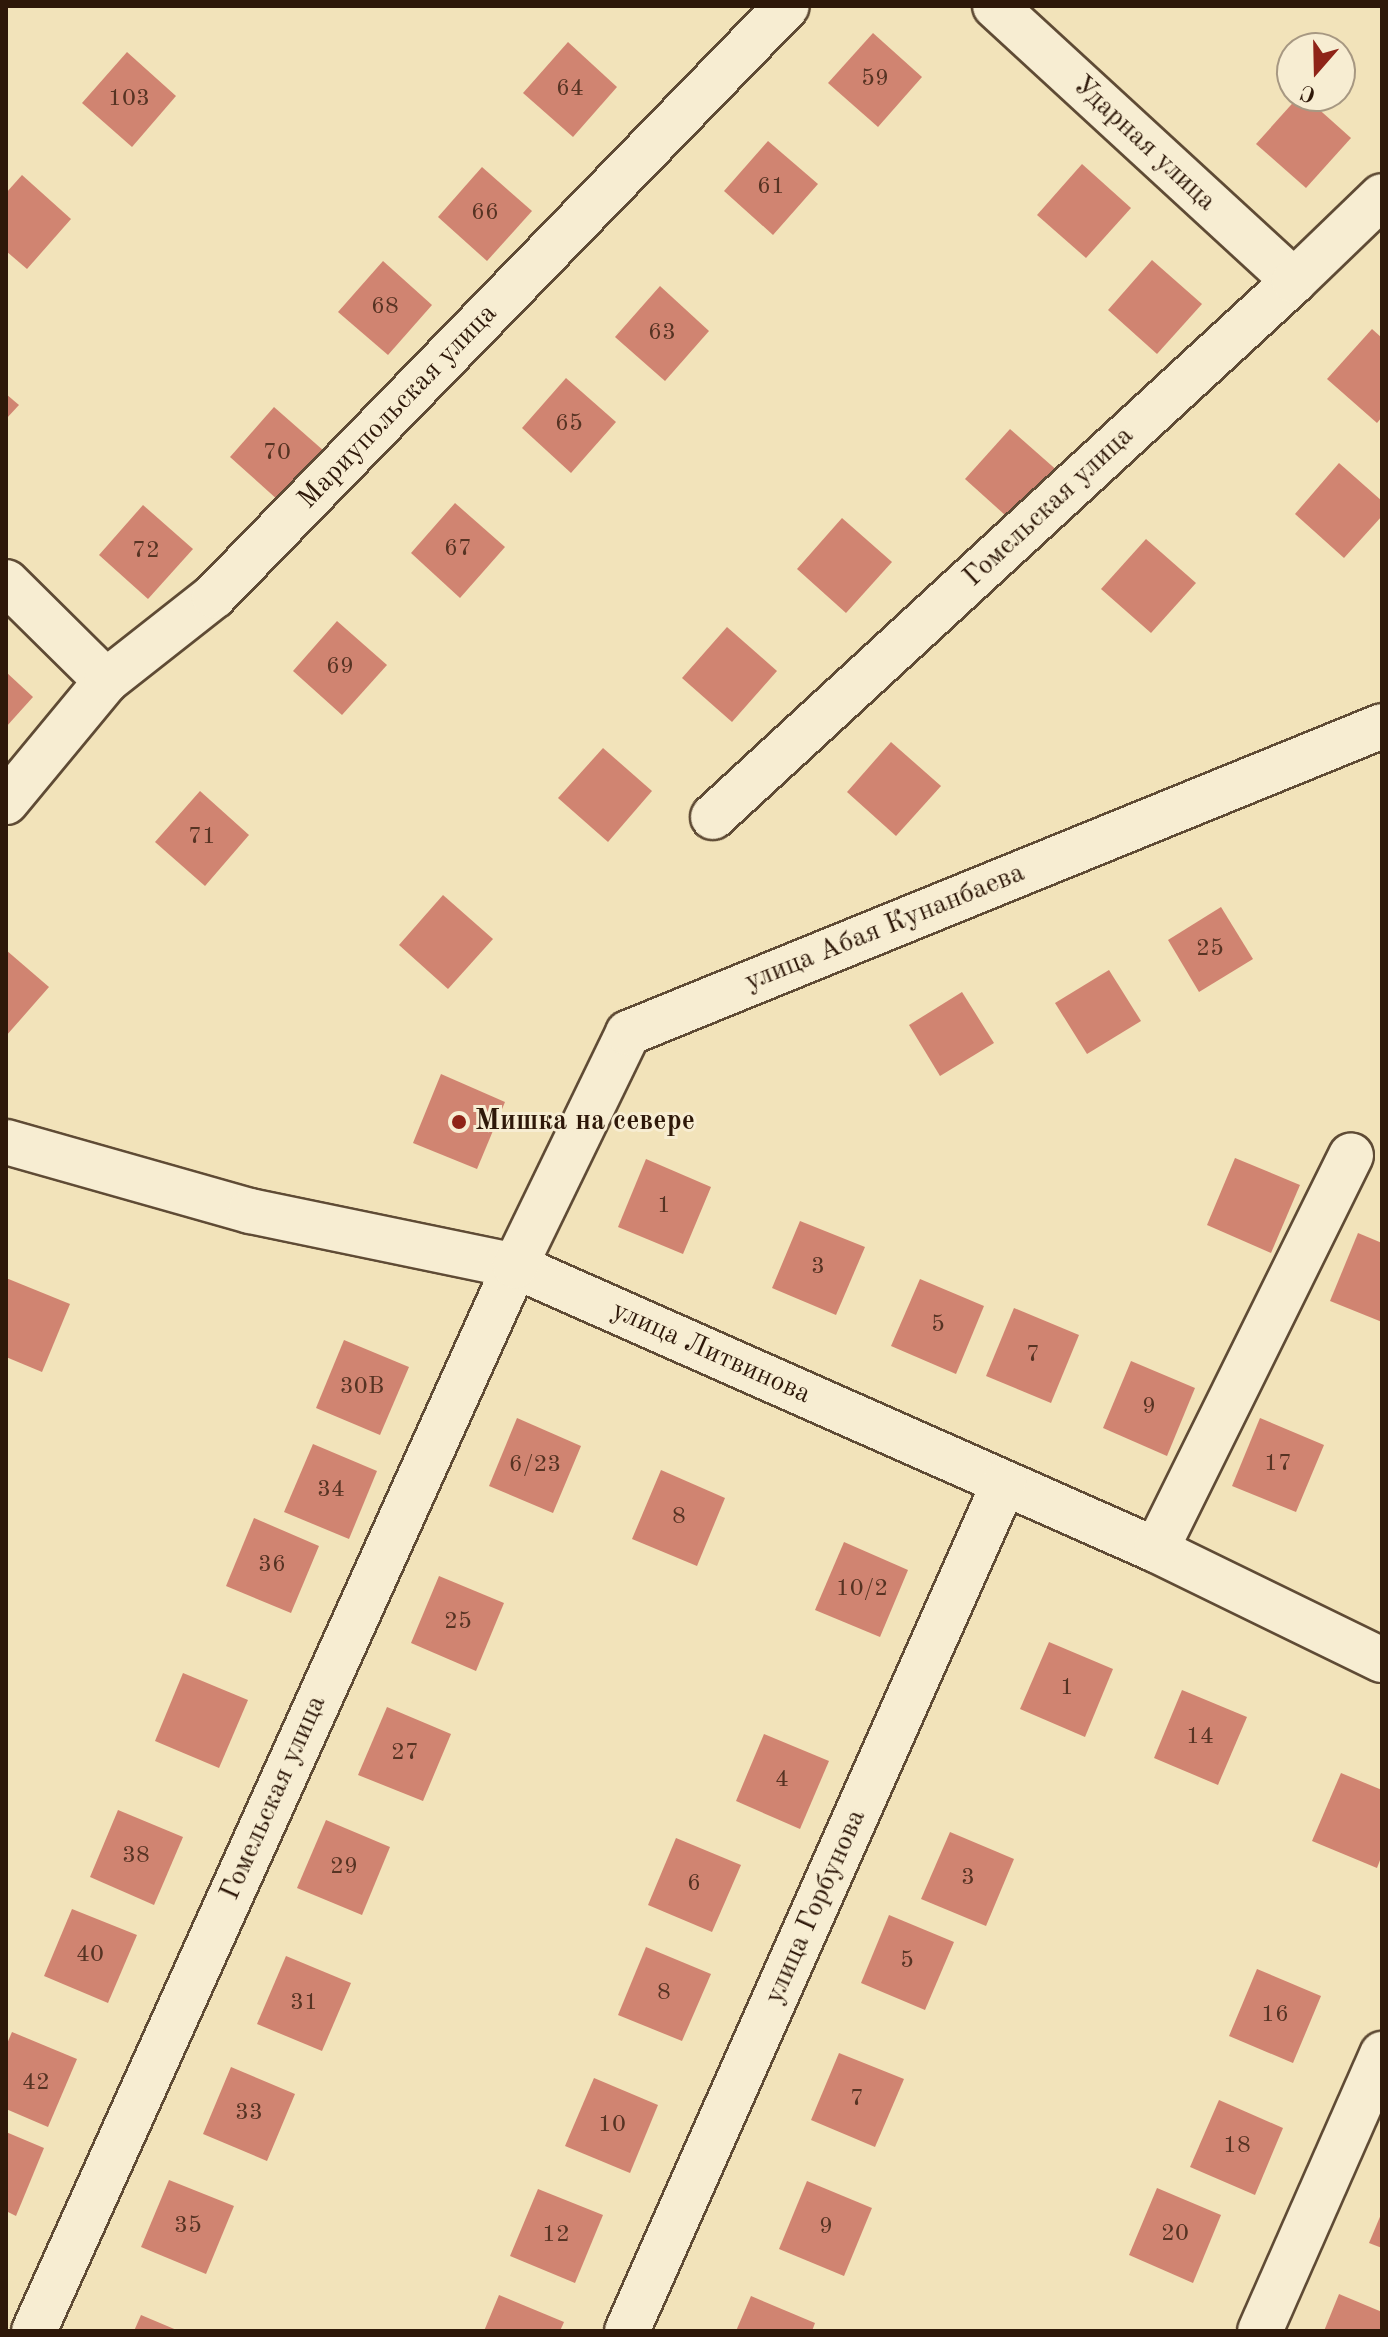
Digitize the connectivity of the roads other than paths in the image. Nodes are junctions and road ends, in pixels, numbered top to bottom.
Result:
1 (787, 6) edge
2 (995, 6) edge
3 (1382, 196) edge
4 (1294, 281) junction
5 (6, 582) edge
6 (106, 681) junction
7 (1382, 726) edge
8 (6, 802) edge
9 (713, 817) dead end
10 (6, 1142) edge
11 (1351, 1156) dead end
12 (515, 1266) junction
13 (1004, 1483) junction
14 (1156, 1550) junction
15 (1382, 1660) edge
16 (1382, 2054) edge
17 (34, 2331) edge
18 (627, 2331) edge
19 (1260, 2331) edge

1 - 6 street, Мариупольская улица
2 - 4 street, Ударная улица
3 - 4 street, Гомельская улица
4 - 9 street, Гомельская улица
5 - 6 street
6 - 8 street, Мариупольская улица
7 - 12 street, улица Абая Кунанбаева
10 - 12 street, улица Литвинова
11 - 14 street
12 - 13 street, улица Литвинова
12 - 17 street, Гомельская улица
13 - 14 street, улица Литвинова
13 - 18 street, улица Горбунова
14 - 15 street, улица Литвинова
16 - 19 street

